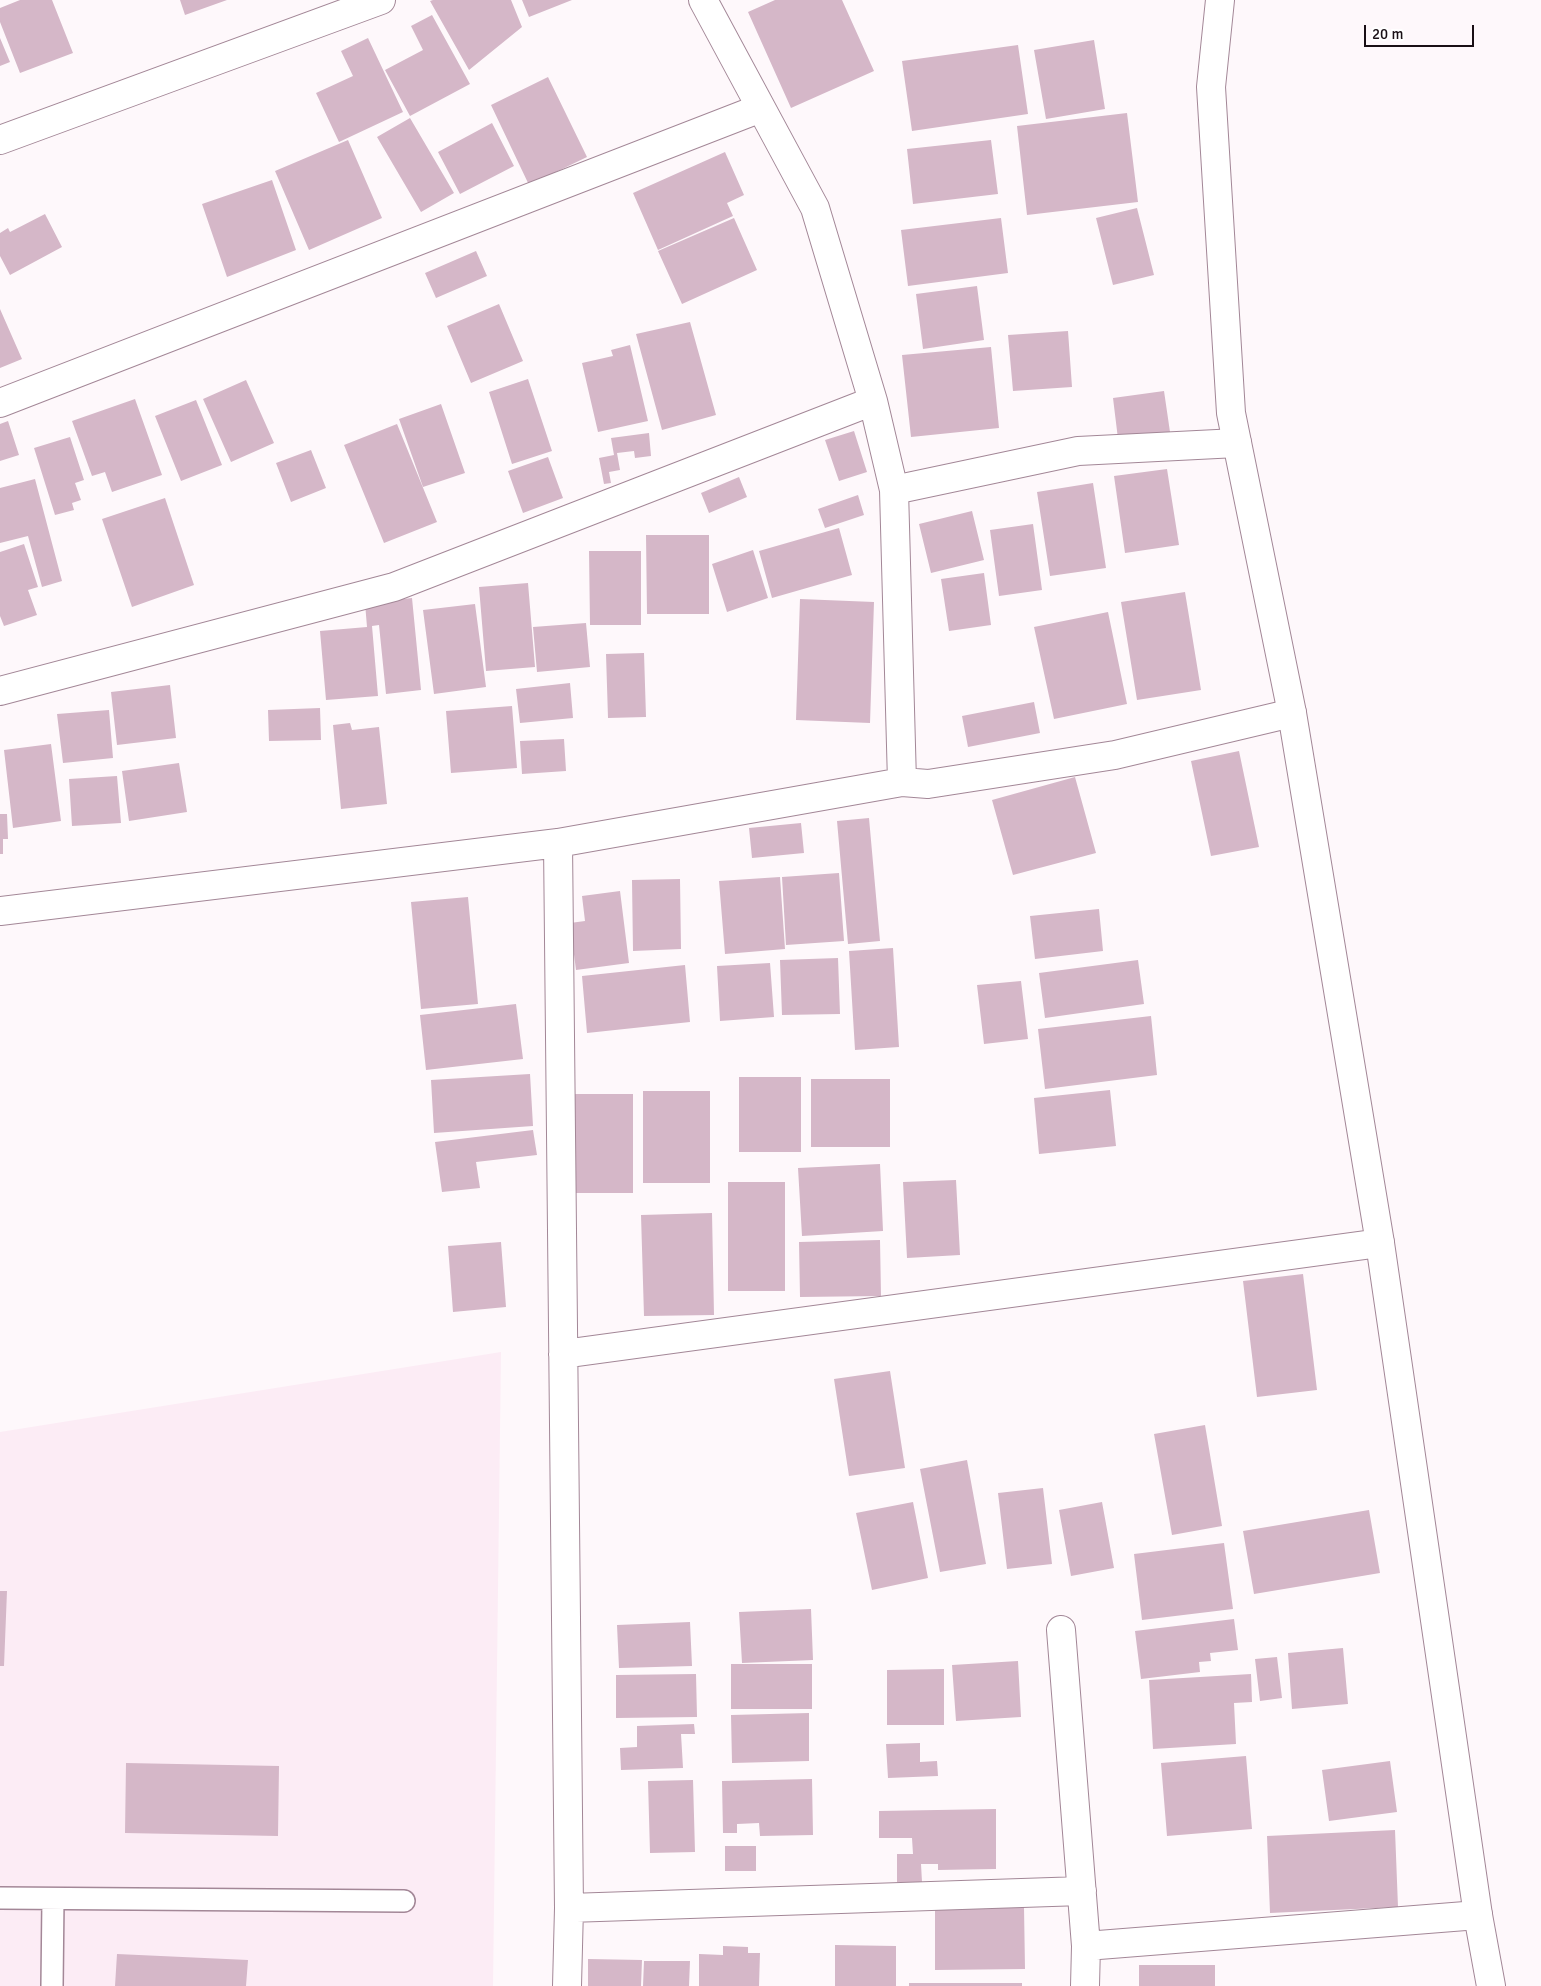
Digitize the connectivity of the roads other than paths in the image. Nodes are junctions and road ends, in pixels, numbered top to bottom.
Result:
1 (381, 0) edge
2 (703, 0) edge
3 (1220, 0) edge
4 (761, 108) junction
5 (0, 140) edge
6 (873, 401) junction
7 (0, 403) edge
8 (1237, 444) junction
9 (894, 490) junction
10 (0, 691) edge
11 (1292, 713) junction
12 (902, 782) junction
13 (558, 843) junction
14 (0, 911) edge
15 (1380, 1243) junction
16 (563, 1354) junction
17 (1061, 1630) dead end
18 (1082, 1892) junction
19 (0, 1898) edge
20 (53, 1899) junction
21 (404, 1901) dead end
22 (569, 1908) junction
23 (1478, 1915) junction
24 (1086, 1946) junction
25 (52, 1986) edge
26 (567, 1986) edge
27 (1085, 1986) edge
28 (1491, 1986) edge

1 - 5 street
2 - 4 street
3 - 8 street
4 - 6 street
4 - 7 street
6 - 9 street
6 - 10 street
8 - 9 street
8 - 11 street
9 - 12 street
11 - 12 street
11 - 15 street
12 - 13 street
13 - 14 street
13 - 16 street
15 - 16 street
15 - 23 street
16 - 22 street
17 - 18 street
18 - 22 street
18 - 24 street
19 - 20 lane
20 - 21 lane
20 - 25 lane
22 - 26 street
23 - 24 street
23 - 28 street
24 - 27 street

